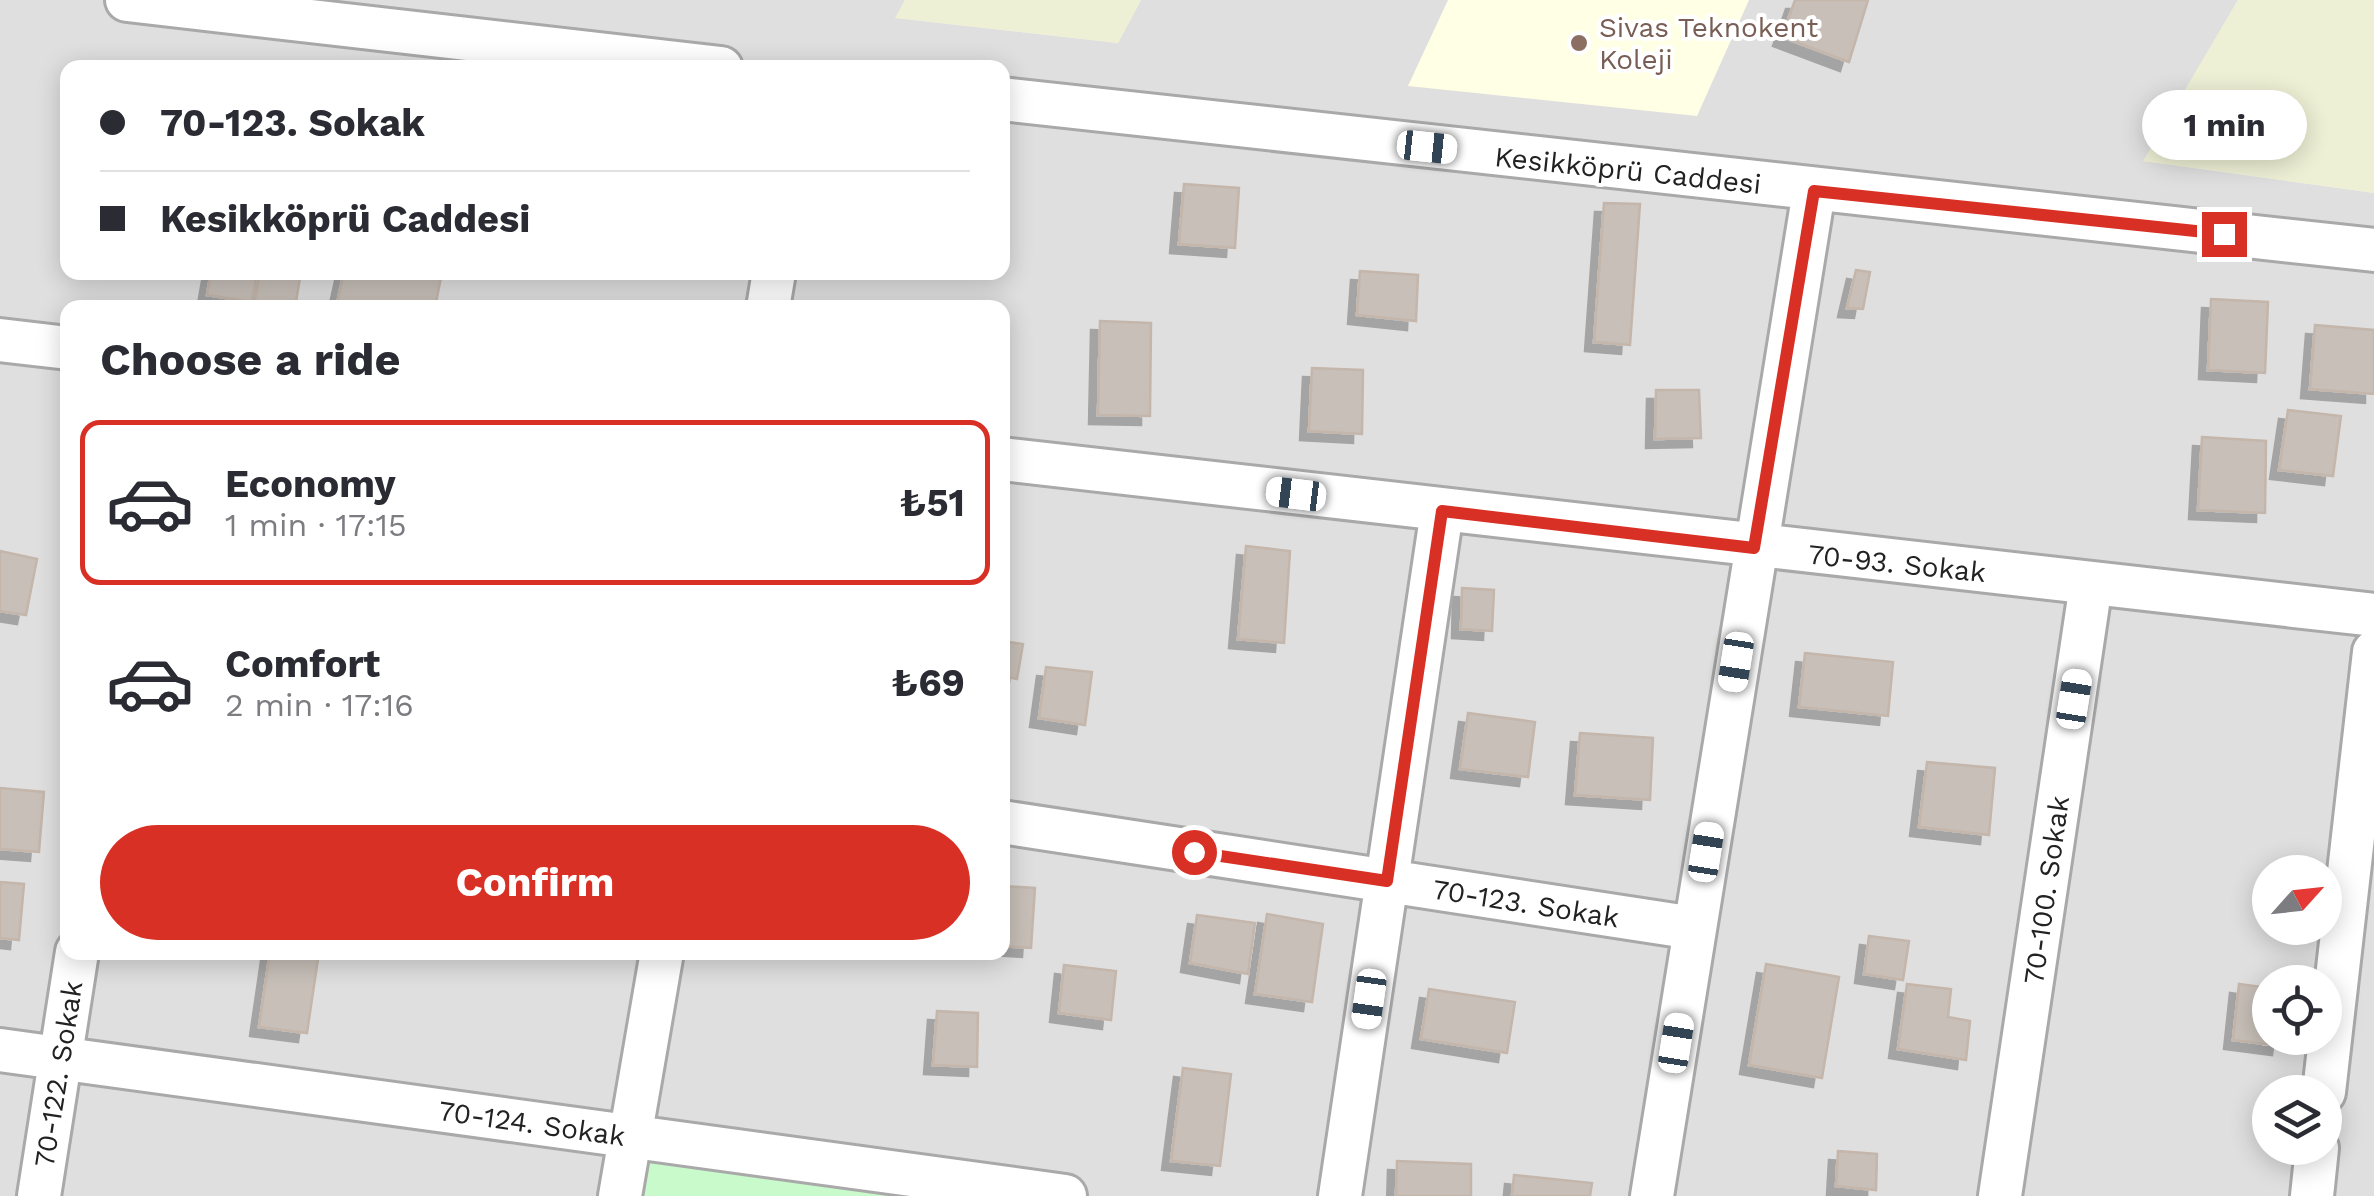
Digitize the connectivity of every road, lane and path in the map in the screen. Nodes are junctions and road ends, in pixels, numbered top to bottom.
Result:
1 (127, 0) edge
2 (651, 60) edge
3 (1010, 100) edge
4 (1814, 191) junction
5 (2374, 250) edge
6 (0, 340) edge
7 (60, 347) edge
8 (1010, 460) edge
9 (1442, 511) junction
10 (1754, 548) junction
11 (2091, 584) junction
12 (2374, 615) edge
13 (2374, 652) edge
14 (1010, 823) edge
15 (1387, 881) junction
16 (1694, 928) junction
17 (75, 960) edge
18 (661, 960) edge
19 (0, 1050) edge
20 (60, 1059) junction
21 (2326, 1075) edge
22 (630, 1137) junction
23 (2315, 1165) edge
24 (39, 1196) edge
25 (620, 1196) edge
26 (1065, 1196) edge
27 (1340, 1196) edge
28 (1652, 1196) edge
29 (2000, 1196) edge
30 (2312, 1196) edge

1 - 2 street
3 - 4 street, Kesikköprü Caddesi
4 - 5 street, Kesikköprü Caddesi
4 - 10 street
6 - 7 street
8 - 9 street, 70-93. Sokak
9 - 10 street, 70-93. Sokak
9 - 15 street
10 - 11 street, 70-93. Sokak
10 - 16 street
11 - 12 street, 70-93. Sokak
11 - 29 street, 70-100. Sokak
13 - 21 street
14 - 15 street, 70-123. Sokak
15 - 16 street, 70-123. Sokak
15 - 27 street
16 - 28 street
17 - 20 street, 70-122. Sokak
18 - 22 street
19 - 20 street, 70-124. Sokak
20 - 22 street, 70-124. Sokak
20 - 24 street, 70-122. Sokak
22 - 25 street
22 - 26 street, 70-124. Sokak
23 - 30 street

